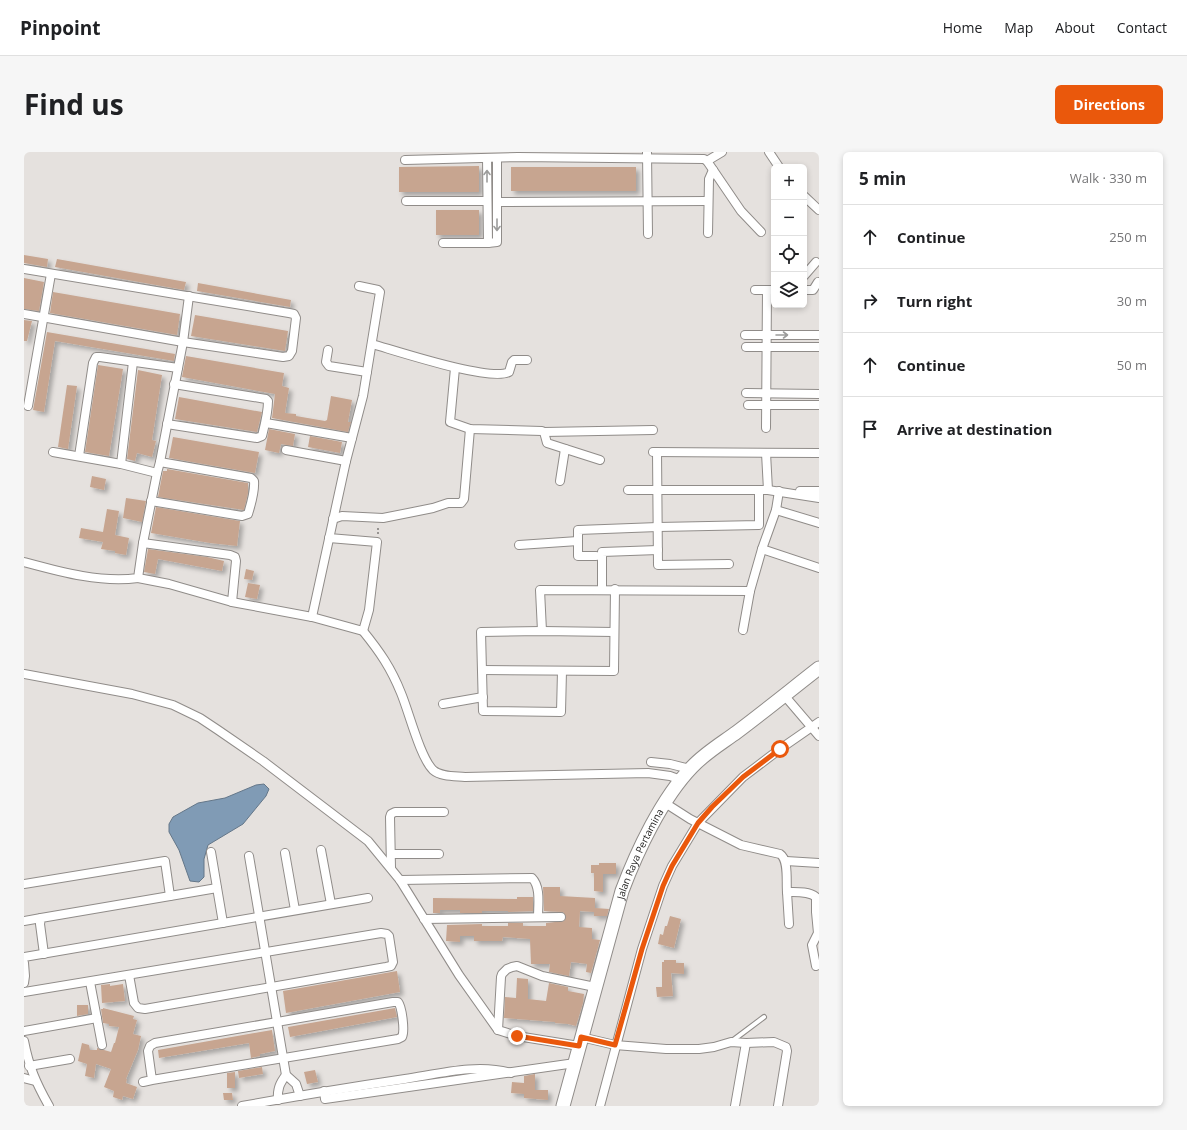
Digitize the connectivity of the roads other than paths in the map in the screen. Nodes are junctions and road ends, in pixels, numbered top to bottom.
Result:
1 (722, 152) edge
2 (769, 152) edge
3 (466, 155) edge
4 (518, 155) edge
5 (647, 155) edge
6 (487, 158) junction
7 (497, 158) junction
8 (405, 160) dead end
9 (707, 161) junction
10 (777, 164) edge
11 (713, 170) junction
12 (807, 199) edge
13 (406, 201) dead end
14 (487, 201) junction
15 (648, 201) junction
16 (497, 202) junction
17 (708, 202) junction
18 (819, 210) edge
19 (761, 232) dead end
20 (708, 233) dead end
21 (648, 234) dead end
22 (442, 243) dead end
23 (488, 243) junction
24 (816, 262) dead end
25 (24, 269) edge
26 (807, 273) edge
27 (51, 274) junction
28 (807, 275) edge
29 (818, 282) edge
30 (359, 286) dead end
31 (755, 290) dead end
32 (770, 290) edge
33 (807, 290) edge
34 (190, 296) junction
35 (24, 314) edge
36 (44, 317) junction
37 (745, 335) dead end
38 (767, 335) junction
39 (819, 335) edge
40 (183, 342) junction
41 (372, 344) junction
42 (746, 348) dead end
43 (767, 348) junction
44 (819, 348) edge
45 (328, 350) dead end
46 (527, 360) dead end
47 (133, 362) junction
48 (178, 368) junction
49 (455, 368) junction
50 (367, 372) junction
51 (174, 384) junction
52 (746, 394) dead end
53 (766, 394) junction
54 (819, 394) edge
55 (748, 405) dead end
56 (766, 405) junction
57 (28, 406) dead end
58 (819, 406) edge
59 (266, 423) junction
60 (167, 424) junction
61 (766, 428) dead end
62 (470, 429) junction
63 (653, 430) dead end
64 (544, 432) junction
65 (352, 438) junction
66 (565, 449) junction
67 (286, 450) dead end
68 (53, 452) dead end
69 (766, 453) junction
70 (819, 453) edge
71 (79, 456) junction
72 (600, 460) dead end
73 (346, 461) junction
74 (160, 462) junction
75 (121, 464) junction
76 (157, 473) junction
77 (560, 482) dead end
78 (628, 490) dead end
79 (657, 490) junction
80 (759, 490) junction
81 (768, 490) junction
82 (819, 491) edge
83 (779, 492) junction
84 (819, 498) edge
85 (152, 501) junction
86 (776, 510) junction
87 (333, 519) junction
88 (819, 523) edge
89 (658, 527) junction
90 (329, 538) junction
91 (578, 542) junction
92 (143, 543) junction
93 (519, 545) dead end
94 (762, 549) junction
95 (658, 550) junction
96 (596, 556) dead end
97 (24, 562) edge
98 (729, 564) dead end
99 (819, 568) edge
100 (138, 578) junction
101 (602, 590) junction
102 (615, 590) junction
103 (750, 590) junction
104 (232, 602) junction
105 (312, 617) junction
106 (744, 630) dead end
107 (363, 631) junction
108 (542, 631) junction
109 (614, 632) junction
110 (819, 668) edge
111 (482, 670) junction
112 (562, 671) junction
113 (24, 674) edge
114 (784, 695) junction
115 (483, 698) junction
116 (443, 704) dead end
117 (816, 724) edge
118 (819, 736) edge
119 (651, 762) dead end
120 (690, 769) junction
121 (680, 780) junction
122 (670, 806) junction
123 (444, 812) dead end
124 (694, 821) junction
125 (321, 850) dead end
126 (211, 852) dead end
127 (285, 853) dead end
128 (392, 854) junction
129 (440, 854) dead end
130 (249, 856) dead end
131 (786, 861) junction
132 (819, 863) edge
133 (391, 868) junction
134 (400, 880) junction
135 (24, 884) edge
136 (217, 888) junction
137 (787, 892) junction
138 (170, 896) junction
139 (368, 898) dead end
140 (331, 904) junction
141 (295, 910) junction
142 (259, 916) junction
143 (538, 917) junction
144 (561, 917) dead end
145 (41, 918) junction
146 (424, 919) junction
147 (24, 921) edge
148 (223, 923) junction
149 (789, 924) dead end
150 (265, 952) junction
151 (44, 954) junction
152 (24, 957) edge
153 (24, 963) edge
154 (816, 966) dead end
155 (129, 975) junction
156 (90, 982) junction
157 (24, 983) edge
158 (271, 987) junction
159 (595, 987) junction
160 (24, 992) edge
161 (764, 1017) dead end
162 (97, 1018) junction
163 (277, 1023) junction
164 (498, 1030) junction
165 (24, 1031) edge
166 (24, 1041) edge
167 (582, 1041) junction
168 (730, 1042) junction
169 (746, 1043) junction
170 (102, 1045) dead end
171 (613, 1045) junction
172 (283, 1058) junction
173 (70, 1059) dead end
174 (575, 1063) junction
175 (29, 1066) junction
176 (286, 1075) junction
177 (24, 1078) edge
178 (152, 1080) junction
179 (35, 1081) junction
180 (143, 1082) dead end
181 (300, 1096) junction
182 (278, 1100) junction
183 (49, 1106) edge
184 (242, 1106) edge
185 (564, 1106) edge
186 (600, 1106) edge
187 (735, 1106) edge
188 (778, 1106) edge

1 - 9 street
2 - 10 street
3 - 6 street
3 - 8 street
4 - 5 street
4 - 7 street
5 - 9 street
5 - 15 street
6 - 7 street
14 -> 6 street
7 - 16 street
9 - 11 street
11 - 17 street
11 - 19 street
12 - 18 street
13 - 14 street
14 - 23 street
15 - 16 street
15 - 17 street
15 - 21 street
16 -> 23 street
17 - 20 street
22 - 23 street
24 - 26 street
25 - 27 street
27 - 34 street
27 - 36 street
28 - 29 street
29 - 33 street
30 - 41 street
31 - 32 street
32 - 38 street
34 - 40 street
34 - 40 street
35 - 36 street
36 - 40 street
36 - 57 street
37 - 38 street
38 -> 39 street
38 - 43 street
40 - 48 street
41 - 49 street
41 - 50 street
42 - 43 street
43 - 44 street
43 - 53 street
45 - 50 street
46 - 49 street
47 - 48 street
47 - 71 street
47 - 75 street
48 - 51 street
49 - 62 street
50 - 65 street
51 - 59 street
51 - 60 street
52 - 53 street
53 - 54 street
53 - 56 street
55 - 56 street
56 - 58 street
56 - 61 street
59 - 60 street
59 - 65 street
60 - 74 street
62 - 64 street
62 - 87 street
63 - 64 street
64 - 66 street
65 - 73 street
66 - 72 street
66 - 77 street
67 - 73 street
68 - 71 street
69 - 70 street
69 - 79 street
69 - 81 street
71 - 75 street
73 - 87 street
74 - 76 street
74 - 85 street
75 - 76 street
76 - 85 street
78 - 79 street
79 - 80 street
79 - 89 street
80 - 81 street
80 - 89 street
81 - 83 street
82 - 83 street
83 - 84 street
83 - 86 street
85 - 92 street
86 - 88 street
86 - 94 street
87 - 90 street
89 - 91 street
89 - 95 street
90 - 105 street
90 - 107 street
91 - 93 street
91 - 96 street
92 - 100 street
92 - 104 street
94 - 99 street
94 - 103 street
95 - 98 street
95 - 101 street
97 - 100 street
100 - 104 street
101 - 102 street
101 - 108 street
102 - 103 street
102 - 109 street
103 - 106 street
104 - 105 street
105 - 107 street
107 - 121 street
108 - 109 street
108 - 111 street
109 - 112 street
110 - 114 main road, Jalan Raya Pertamina
111 - 112 street
111 - 115 street
112 - 115 street
113 - 133 street
114 - 117 street
114 - 120 main road, Jalan Raya Pertamina
115 - 116 street
117 - 118 street
117 - 124 street
119 - 120 street
120 - 121 main road, Jalan Raya Pertamina
121 - 122 main road, Jalan Raya Pertamina
122 - 124 street
122 - 159 main road, Jalan Raya Pertamina
123 - 128 street
124 - 131 street
124 - 171 street
125 - 140 street
126 - 136 street
127 - 141 street
128 - 129 street
128 - 133 street
130 - 142 street
131 - 132 street
131 - 137 street
133 - 134 street
134 - 143 street
134 - 146 street
135 - 138 street
136 - 138 street
136 - 148 street
137 - 149 street
137 - 154 street
138 - 145 street
139 - 140 street
140 - 141 street
141 - 142 street
142 - 148 street
142 - 150 street
143 - 144 street
143 - 146 street
145 - 147 street
145 - 151 street
146 - 164 street
148 - 151 street
150 - 155 street
150 - 158 street
150 - 158 street
151 - 152 street
153 - 157 street
155 - 156 street
155 - 158 street
156 - 160 street
156 - 162 street
158 - 163 street
159 - 164 street
159 - 167 main road, Jalan Raya Pertamina
161 - 168 lane
162 - 165 street
162 - 170 street
163 - 172 street
163 - 172 street
163 - 178 street
164 - 167 street
166 - 175 street
167 - 171 street
167 - 174 main road, Jalan Raya Pertamina
168 - 169 street
168 - 171 street
169 - 187 street
169 - 188 street
171 - 186 street
172 - 176 street
172 - 178 street
173 - 175 street
174 - 181 street
174 - 185 main road, Jalan Raya Pertamina
175 - 179 street
176 - 181 street
176 - 182 street
177 - 179 street
178 - 180 street
179 - 183 street
181 - 182 street
182 - 184 street

